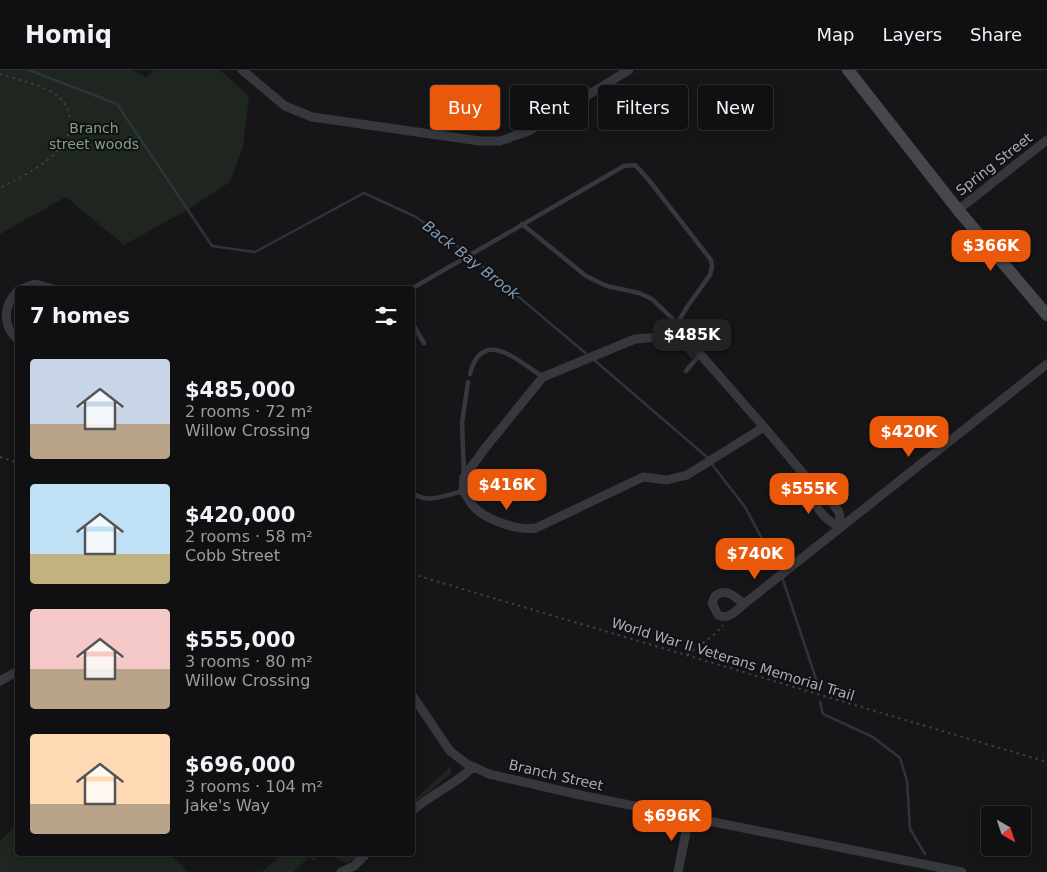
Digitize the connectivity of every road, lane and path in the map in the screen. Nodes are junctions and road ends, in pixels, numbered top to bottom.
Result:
1 (242, 70) edge
2 (629, 70) edge
3 (848, 70) edge
4 (0, 74) edge
5 (1047, 140) edge
6 (0, 188) edge
7 (958, 210) junction
8 (522, 224) junction
9 (29, 286) edge
10 (42, 286) edge
11 (415, 287) edge
12 (15, 295) edge
13 (1047, 316) edge
14 (677, 323) junction
15 (415, 328) edge
16 (15, 336) edge
17 (670, 336) junction
18 (424, 344) dead end
19 (701, 353) junction
20 (1047, 364) edge
21 (686, 371) dead end
22 (470, 374) dead end
23 (543, 377) junction
24 (468, 382) dead end
25 (764, 427) junction
26 (0, 458) edge
27 (15, 461) edge
28 (464, 477) junction
29 (806, 477) junction
30 (463, 491) junction
31 (415, 494) edge
32 (841, 527) junction
33 (415, 575) edge
34 (744, 604) junction
35 (730, 615) junction
36 (687, 656) junction
37 (15, 673) edge
38 (0, 681) edge
39 (415, 700) edge
40 (1047, 762) edge
41 (473, 767) junction
42 (415, 808) edge
43 (690, 817) junction
44 (364, 856) edge
45 (341, 872) edge
46 (678, 872) edge
47 (961, 872) edge

1 - 2 street
3 - 7 main road
4 - 6 path
5 - 7 street, Spring Street
7 - 13 main road
8 - 11 lane
8 - 14 lane
8 - 14 lane
9 - 10 street
12 - 16 street
14 - 17 lane
15 - 18 lane
17 - 19 street
17 - 23 street
19 - 21 lane
19 - 25 street
20 - 32 street
22 - 23 lane
23 - 28 street
24 - 28 lane
25 - 29 street
25 - 30 street
26 - 27 path
28 - 30 street
29 - 32 street
29 - 32 street
30 - 31 lane
32 - 34 street
33 - 36 path, World War II Veterans Memorial Trail
34 - 35 street
34 - 35 street
35 - 36 path
36 - 40 path, World War II Veterans Memorial Trail
37 - 38 street
39 - 41 street, Branch Street
41 - 42 street
41 - 43 street, Branch Street
43 - 46 street
43 - 47 street, Branch Street
44 - 45 street

